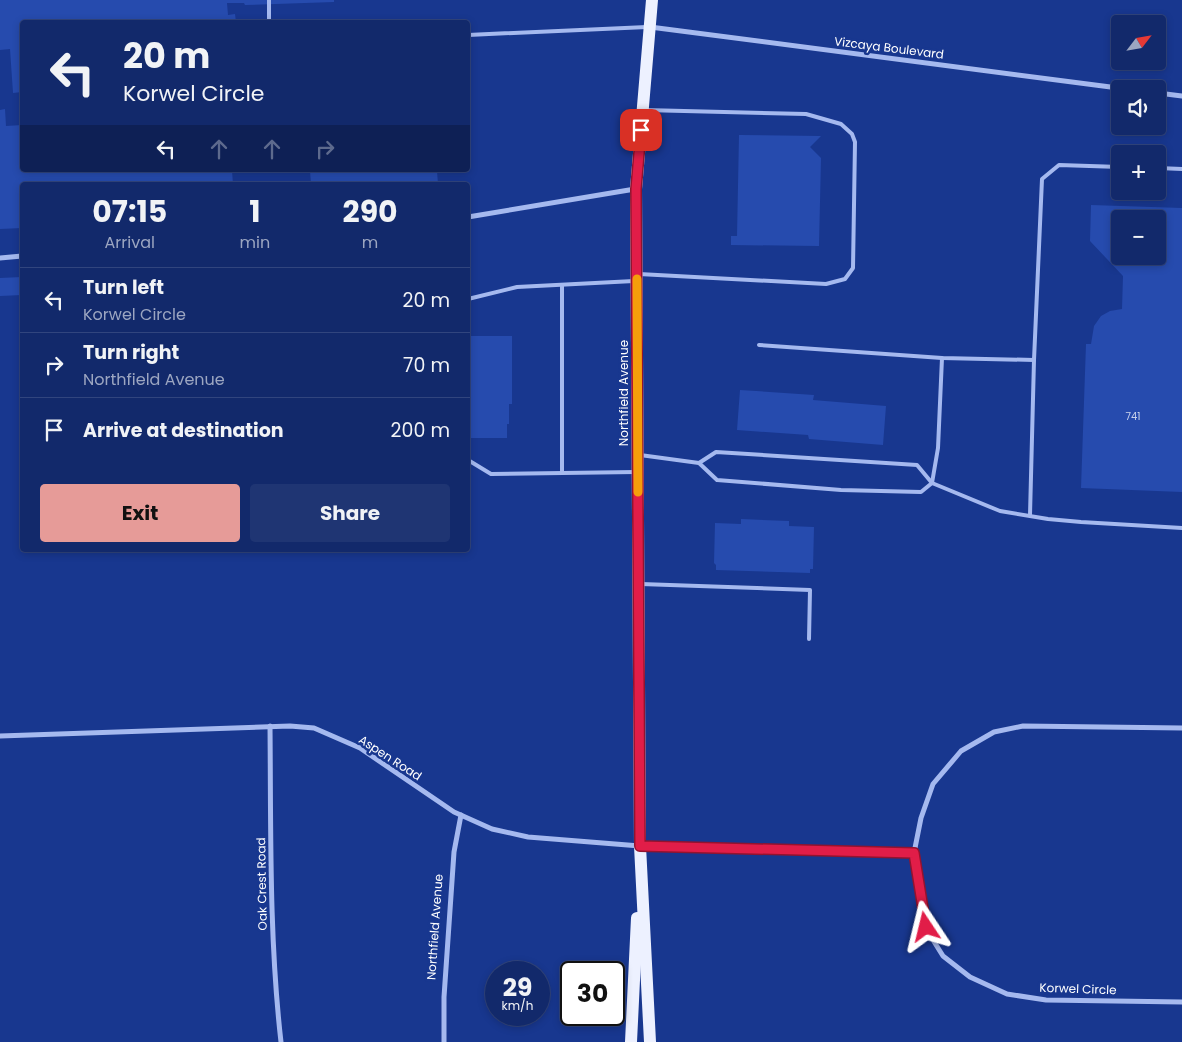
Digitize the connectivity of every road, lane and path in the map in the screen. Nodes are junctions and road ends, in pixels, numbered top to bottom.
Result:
1 (269, 0) edge
2 (652, 0) edge
3 (269, 20) edge
4 (649, 27) junction
5 (470, 36) edge
6 (1111, 87) edge
7 (1166, 94) edge
8 (1182, 96) edge
9 (643, 110) junction
10 (1111, 167) edge
11 (1166, 168) edge
12 (1182, 169) edge
13 (636, 189) junction
14 (470, 217) edge
15 (20, 256) edge
16 (0, 258) edge
17 (637, 277) junction
18 (562, 285) junction
19 (470, 299) edge
20 (759, 345) dead end
21 (942, 358) junction
22 (1034, 360) junction
23 (638, 454) junction
24 (470, 461) edge
25 (700, 463) junction
26 (638, 472) junction
27 (562, 473) junction
28 (932, 483) junction
29 (1030, 515) junction
30 (1182, 528) edge
31 (638, 584) junction
32 (809, 639) dead end
33 (270, 726) junction
34 (1182, 728) edge
35 (0, 736) edge
36 (461, 815) junction
37 (640, 846) junction
38 (914, 853) junction
39 (1182, 1002) edge
40 (281, 1042) edge
41 (444, 1042) edge
42 (631, 1042) edge
43 (650, 1042) edge

1 - 3 lane
2 - 4 main road, Northfield Avenue
4 - 5 lane
4 - 6 street, Vizcaya Boulevard
4 - 9 main road, Northfield Avenue
7 - 8 street
9 - 13 main road, Northfield Avenue
9 - 17 lane
10 - 22 lane
11 - 12 lane
13 - 14 street
13 - 17 main road, Northfield Avenue
15 - 16 street
17 - 18 lane
17 - 23 main road, Northfield Avenue
18 - 19 lane
18 - 27 lane
20 - 21 lane
21 - 22 lane
21 - 28 lane
22 - 29 lane
23 - 25 lane
23 - 26 main road, Northfield Avenue
24 - 27 lane
25 - 28 lane
25 - 28 lane
26 - 27 lane
26 - 31 main road, Northfield Avenue
28 - 29 lane
29 - 30 lane
31 - 32 lane
31 - 37 main road, Northfield Avenue
33 - 35 street, Aspen Road
33 - 36 street, Aspen Road
33 - 40 street, Oak Crest Road
34 - 38 street, Korwel Circle
36 - 37 street, Aspen Road
36 - 41 street, Northfield Avenue
37 - 38 street
37 - 42 main road, Northfield Avenue
37 - 43 main road, Northfield Avenue
38 - 39 street, Korwel Circle

